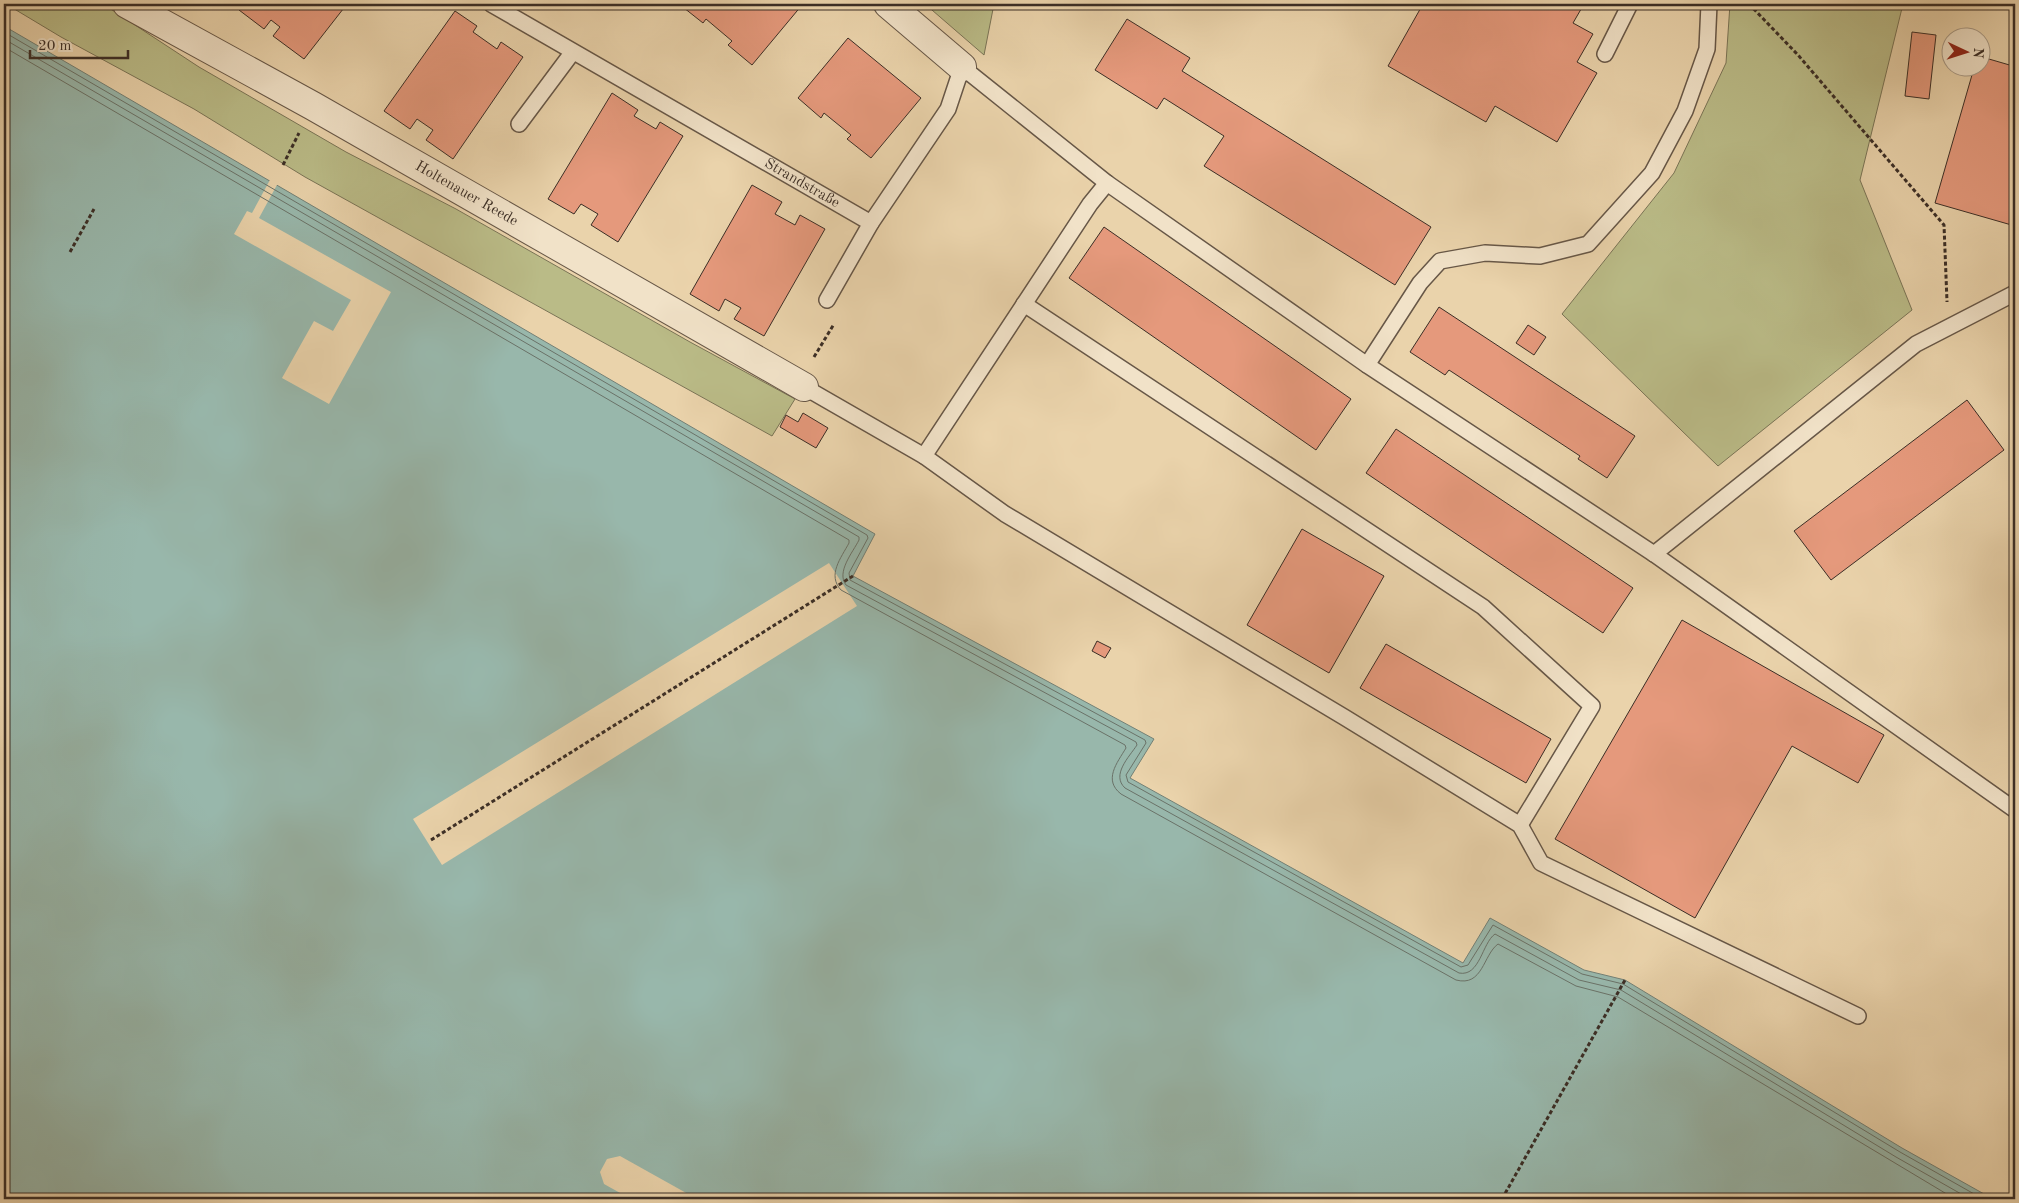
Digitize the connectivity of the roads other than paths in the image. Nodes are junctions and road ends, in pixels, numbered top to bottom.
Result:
1 (127, 4) edge
2 (491, 4) edge
3 (888, 4) edge
4 (1630, 4) edge
5 (1709, 4) edge
6 (572, 53) junction
7 (1605, 54) dead end
8 (962, 67) junction
9 (519, 124) dead end
10 (1107, 183) junction
11 (872, 223) junction
12 (2015, 293) edge
13 (827, 300) dead end
14 (1024, 304) junction
15 (1367, 365) junction
16 (804, 388) joint
17 (924, 456) junction
18 (1654, 554) junction
19 (2015, 810) edge
20 (1520, 825) junction
21 (1858, 1016) dead end

1 - 16 street, Holtenauer Reede
2 - 6 lane, Strandstraße
3 - 8 street
4 - 7 lane
5 - 15 lane
6 - 9 lane
6 - 11 lane, Strandstraße
8 - 10 lane
8 - 11 lane
10 - 14 lane
10 - 15 lane
11 - 13 lane
12 - 18 lane
14 - 17 lane
14 - 20 lane
15 - 18 lane
16 - 17 lane
17 - 20 lane
18 - 19 lane
20 - 21 lane

